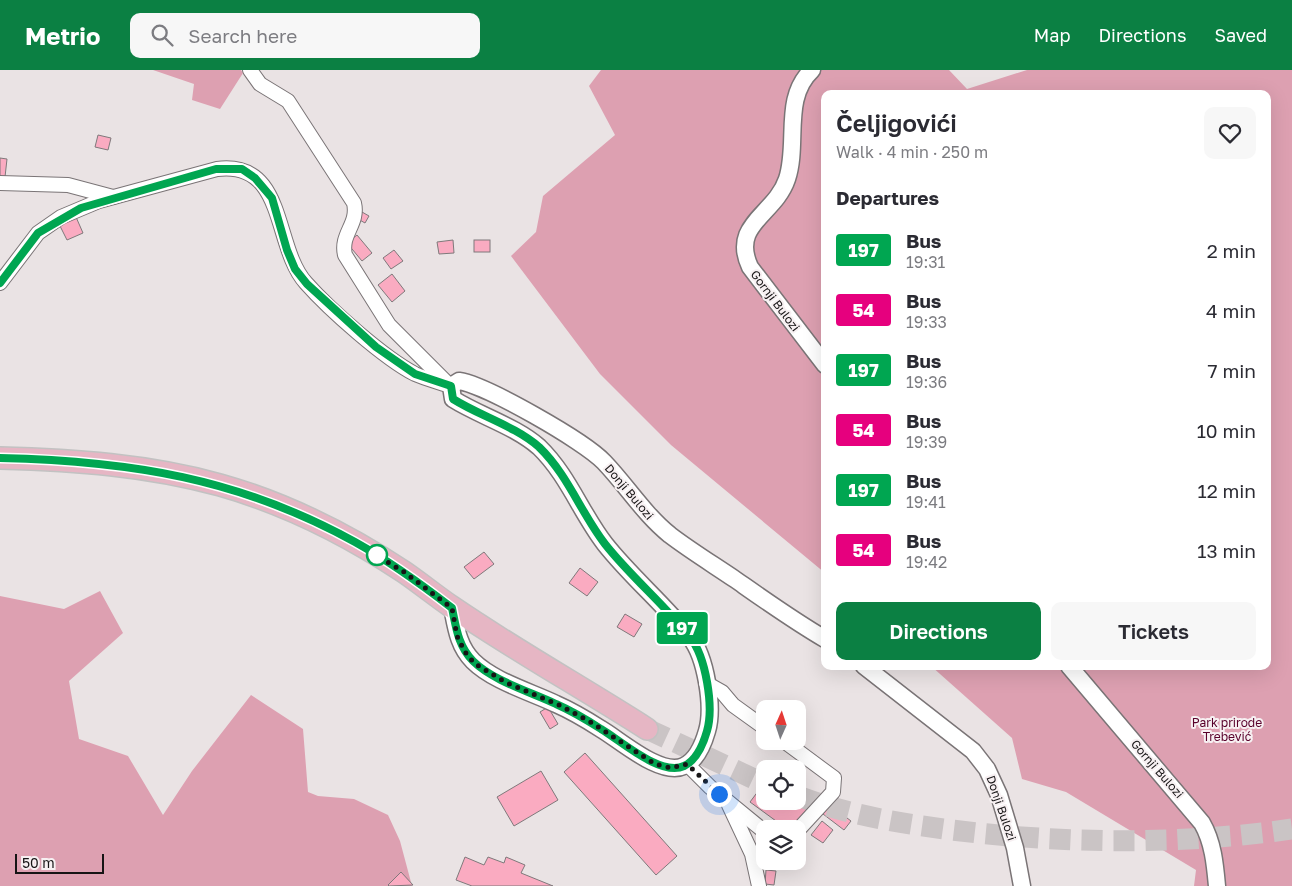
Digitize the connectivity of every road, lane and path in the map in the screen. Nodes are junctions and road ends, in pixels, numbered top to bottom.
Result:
1 (250, 70) edge
2 (812, 70) edge
3 (0, 182) edge
4 (113, 197) junction
5 (0, 283) edge
6 (821, 360) edge
7 (451, 386) junction
8 (0, 458) edge
9 (452, 608) junction
10 (821, 638) edge
11 (869, 670) edge
12 (1072, 670) edge
13 (706, 683) junction
14 (756, 722) edge
15 (647, 729) tunnel mouth
16 (796, 750) edge
17 (687, 764) junction
18 (727, 802) junction
19 (806, 821) edge
20 (756, 825) edge
21 (759, 886) edge
22 (1022, 886) edge
23 (1217, 886) edge

1 - 7 street
2 - 6 street, Gornji Bulozi
3 - 4 street
4 - 5 street, Donji Bulozi
4 - 7 street, Donji Bulozi
7 - 10 street, Donji Bulozi
7 - 13 street
8 - 9 main road
9 - 15 main road
9 - 17 street
11 - 22 street, Donji Bulozi
12 - 23 street, Gornji Bulozi
13 - 14 street
13 - 17 street
16 - 19 street
17 - 18 street
18 - 20 street
18 - 21 street

